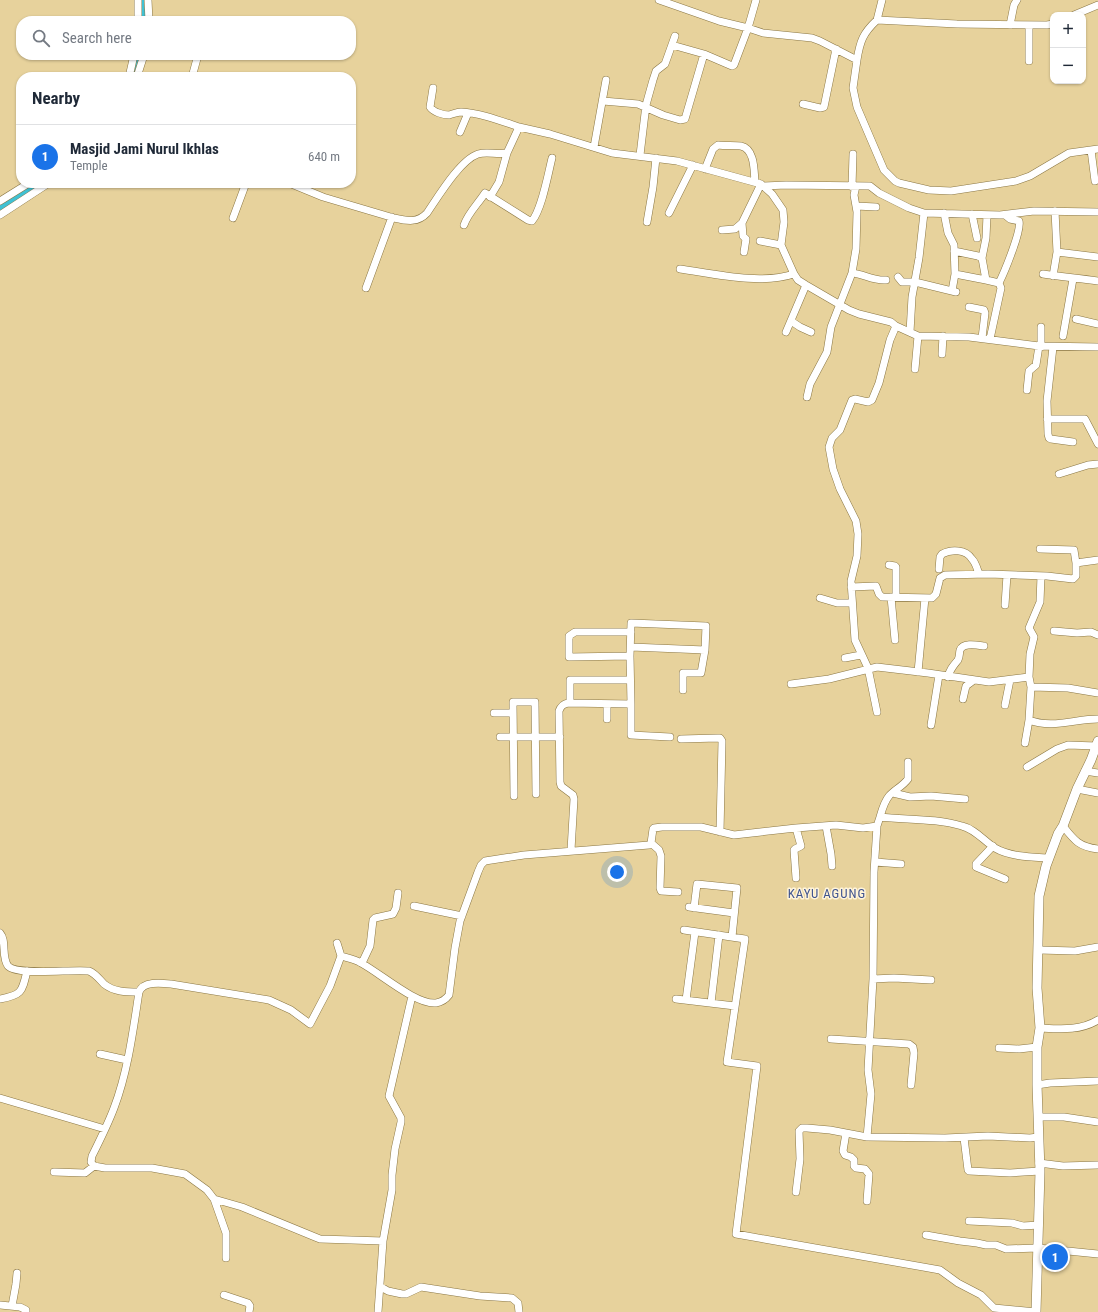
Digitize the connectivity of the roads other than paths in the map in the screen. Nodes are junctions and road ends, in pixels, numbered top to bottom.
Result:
1 (138, 0) edge
2 (148, 0) edge
3 (659, 0) edge
4 (756, 0) edge
5 (882, 0) edge
6 (1017, 0) edge
7 (1098, 5) edge
8 (1081, 12) edge
9 (138, 16) edge
10 (149, 16) edge
11 (877, 20) junction
12 (1050, 24) edge
13 (1010, 25) junction
14 (1030, 25) junction
15 (748, 28) junction
16 (675, 36) dead end
17 (672, 45) junction
18 (836, 49) junction
19 (704, 54) junction
20 (133, 60) edge
21 (142, 60) edge
22 (197, 60) edge
23 (857, 60) junction
24 (1029, 61) dead end
25 (129, 72) edge
26 (139, 72) edge
27 (193, 72) edge
28 (606, 80) dead end
29 (433, 88) dead end
30 (603, 101) junction
31 (803, 104) dead end
32 (646, 108) junction
33 (468, 113) junction
34 (519, 127) junction
35 (460, 132) dead end
36 (594, 147) junction
37 (1094, 149) edge
38 (506, 153) junction
39 (853, 154) dead end
40 (640, 156) junction
41 (552, 158) dead end
42 (656, 158) junction
43 (693, 164) junction
44 (705, 169) junction
45 (1095, 181) dead end
46 (760, 184) junction
47 (854, 186) junction
48 (22, 188) edge
49 (42, 188) edge
50 (244, 188) edge
51 (301, 188) edge
52 (8, 197) junction
53 (490, 197) junction
54 (0, 201) edge
55 (13, 206) junction
56 (856, 206) junction
57 (876, 207) dead end
58 (1055, 211) junction
59 (1098, 212) edge
60 (669, 213) dead end
61 (924, 213) junction
62 (944, 213) junction
63 (972, 214) junction
64 (0, 215) edge
65 (987, 215) junction
66 (1005, 215) junction
67 (392, 217) junction
68 (233, 218) dead end
69 (647, 222) dead end
70 (742, 223) junction
71 (464, 224) dead end
72 (722, 230) dead end
73 (977, 238) dead end
74 (760, 241) dead end
75 (781, 245) junction
76 (954, 251) junction
77 (744, 252) dead end
78 (1057, 252) junction
79 (1098, 257) edge
80 (982, 258) junction
81 (680, 269) dead end
82 (794, 274) junction
83 (852, 274) junction
84 (955, 274) junction
85 (1043, 274) dead end
86 (1053, 276) junction
87 (898, 277) dead end
88 (1073, 279) junction
89 (886, 280) dead end
90 (986, 280) junction
91 (1098, 281) edge
92 (914, 282) junction
93 (999, 283) junction
94 (806, 285) junction
95 (366, 288) dead end
96 (840, 305) junction
97 (969, 307) dead end
98 (1076, 319) dead end
99 (791, 321) junction
100 (1098, 324) edge
101 (896, 326) junction
102 (1041, 327) dead end
103 (786, 332) dead end
104 (811, 332) dead end
105 (910, 332) junction
106 (918, 336) junction
107 (944, 336) junction
108 (1063, 336) dead end
109 (982, 338) junction
110 (990, 339) junction
111 (1040, 347) junction
112 (1053, 347) junction
113 (1098, 347) edge
114 (942, 354) dead end
115 (915, 368) dead end
116 (1027, 390) dead end
117 (807, 397) dead end
118 (1047, 419) junction
119 (1073, 442) dead end
120 (1098, 444) edge
121 (1098, 464) edge
122 (1059, 474) dead end
123 (1040, 549) dead end
124 (1098, 560) edge
125 (1076, 563) junction
126 (889, 565) dead end
127 (939, 569) dead end
128 (979, 574) junction
129 (1007, 575) junction
130 (1040, 576) junction
131 (851, 587) junction
132 (894, 597) junction
133 (820, 598) dead end
134 (925, 598) junction
135 (852, 603) junction
136 (1005, 604) dead end
137 (1054, 631) dead end
138 (631, 632) junction
139 (1098, 635) edge
140 (895, 640) dead end
141 (984, 646) dead end
142 (631, 647) junction
143 (706, 650) junction
144 (861, 655) junction
145 (630, 656) junction
146 (845, 658) dead end
147 (868, 668) junction
148 (918, 672) junction
149 (939, 675) junction
150 (948, 677) junction
151 (1029, 677) junction
152 (630, 680) junction
153 (974, 680) junction
154 (1010, 680) junction
155 (791, 684) dead end
156 (1031, 687) junction
157 (683, 690) dead end
158 (1098, 693) edge
159 (963, 699) dead end
160 (570, 703) junction
161 (607, 704) junction
162 (631, 704) junction
163 (1005, 705) dead end
164 (877, 712) dead end
165 (494, 713) dead end
166 (513, 713) junction
167 (607, 719) dead end
168 (1098, 719) edge
169 (1029, 720) junction
170 (931, 725) dead end
171 (560, 736) junction
172 (500, 737) dead end
173 (513, 737) junction
174 (535, 737) junction
175 (670, 737) dead end
176 (681, 739) dead end
177 (1025, 743) dead end
178 (1097, 744) edge
179 (908, 762) dead end
180 (1027, 767) dead end
181 (1086, 771) junction
182 (1098, 773) edge
183 (1077, 789) junction
184 (893, 793) junction
185 (1098, 793) edge
186 (536, 794) dead end
187 (514, 796) dead end
188 (965, 799) dead end
189 (880, 817) junction
190 (826, 826) junction
191 (877, 826) junction
192 (1063, 826) junction
193 (796, 828) junction
194 (720, 832) junction
195 (651, 843) junction
196 (993, 846) junction
197 (1098, 849) edge
198 (571, 850) junction
199 (1049, 858) junction
200 (875, 862) junction
201 (901, 864) dead end
202 (832, 866) dead end
203 (796, 878) dead end
204 (1006, 879) dead end
205 (678, 892) dead end
206 (398, 893) dead end
207 (414, 906) dead end
208 (734, 914) junction
209 (462, 916) junction
210 (684, 930) dead end
211 (695, 932) junction
212 (0, 933) edge
213 (719, 935) junction
214 (732, 937) junction
215 (337, 943) dead end
216 (1098, 947) edge
217 (1039, 950) junction
218 (341, 956) junction
219 (362, 963) junction
220 (27, 971) junction
221 (873, 979) junction
222 (931, 980) dead end
223 (139, 992) junction
224 (412, 996) junction
225 (0, 999) edge
226 (676, 999) dead end
227 (686, 1000) junction
228 (711, 1003) junction
229 (735, 1006) junction
230 (1098, 1020) edge
231 (1040, 1028) junction
232 (831, 1039) dead end
233 (870, 1041) junction
234 (1037, 1047) junction
235 (999, 1048) dead end
236 (100, 1054) dead end
237 (127, 1060) junction
238 (1098, 1081) edge
239 (911, 1085) dead end
240 (1037, 1085) junction
241 (0, 1098) edge
242 (1038, 1117) junction
243 (1098, 1122) edge
244 (105, 1129) junction
245 (846, 1133) junction
246 (867, 1136) junction
247 (1038, 1137) junction
248 (964, 1138) junction
249 (1098, 1165) edge
250 (94, 1166) junction
251 (1039, 1167) junction
252 (54, 1172) dead end
253 (796, 1192) dead end
254 (214, 1199) junction
255 (866, 1201) dead end
256 (969, 1221) dead end
257 (1039, 1224) junction
258 (926, 1235) dead end
259 (383, 1241) junction
260 (1038, 1248) junction
261 (1098, 1254) edge
262 (226, 1258) dead end
263 (17, 1273) dead end
264 (381, 1287) junction
265 (224, 1295) dead end
266 (0, 1305) edge
267 (12, 1306) junction
268 (26, 1312) edge
269 (250, 1312) edge
270 (378, 1312) edge
271 (519, 1312) edge
272 (1036, 1312) edge

1 - 9 street
2 - 10 street
3 - 15 street
4 - 15 street
5 - 11 street
6 - 13 street
7 - 8 street
11 - 13 street
11 - 23 street
12 - 14 street
13 - 14 street
14 - 24 street
15 - 18 street
15 - 19 street
16 - 17 street
17 - 19 street
17 - 32 street
18 - 23 street
18 - 31 street
19 - 32 street
20 - 25 street
21 - 26 street
22 - 27 street
23 - 37 street
28 - 30 street
29 - 33 street
30 - 32 street
30 - 36 street
32 - 40 street
33 - 34 street
33 - 35 street
34 - 36 street
34 - 38 street
36 - 40 street
37 - 45 street
38 - 53 street
38 - 67 street
39 - 47 street
40 - 42 street
41 - 53 street
42 - 43 street
42 - 69 street
43 - 44 street
43 - 60 street
44 - 46 street
44 - 46 street
46 - 47 street
46 - 70 street
46 - 75 street
47 - 56 street
47 - 61 street
48 - 52 street
49 - 55 street
50 - 68 street
51 - 67 street
52 - 54 street
52 - 55 street
53 - 71 street
55 - 64 street
56 - 57 street
56 - 83 street
58 - 59 street
58 - 66 street
58 - 78 street
61 - 62 street
61 - 92 street
62 - 63 street
62 - 76 street
63 - 65 street
63 - 73 street
65 - 66 street
65 - 80 street
66 - 93 street
67 - 95 street
70 - 72 street
70 - 77 street
74 - 75 street
75 - 82 street
76 - 80 street
76 - 84 street
78 - 79 street
78 - 86 street
80 - 90 street
81 - 82 street
82 - 94 street
83 - 89 street
83 - 96 street
84 - 90 street
84 - 92 street
85 - 86 street
86 - 88 street
87 - 92 street
88 - 91 street
88 - 108 street
90 - 93 street
92 - 105 street
93 - 110 street
94 - 96 street
94 - 99 street
96 - 101 street
96 - 117 street
97 - 109 street
98 - 100 street
99 - 103 street
99 - 104 street
101 - 105 street
101 - 131 street
102 - 111 street
105 - 106 street
106 - 107 street
106 - 115 street
107 - 109 street
107 - 114 street
109 - 110 street
110 - 111 street
111 - 112 street
111 - 116 street
112 - 113 street
112 - 118 street
118 - 119 street
118 - 120 street
121 - 122 street
123 - 125 street
124 - 125 street
125 - 130 street
126 - 132 street
127 - 128 street
128 - 129 street
128 - 134 street
129 - 130 street
129 - 136 street
130 - 151 street
131 - 132 street
131 - 135 street
132 - 134 street
132 - 140 street
133 - 135 street
134 - 148 street
135 - 144 street
137 - 139 street
138 - 142 street
138 - 143 street
138 - 145 street
141 - 150 street
142 - 143 street
142 - 145 street
143 - 157 street
144 - 146 street
144 - 147 street
145 - 152 street
147 - 148 street
147 - 155 street
147 - 164 street
148 - 149 street
149 - 150 street
149 - 170 street
150 - 153 street
151 - 154 street
151 - 156 street
152 - 160 street
152 - 162 street
153 - 154 street
153 - 159 street
154 - 163 street
156 - 158 street
156 - 169 street
160 - 161 street
160 - 171 street
161 - 162 street
161 - 167 street
162 - 175 street
165 - 166 street
166 - 173 street
166 - 174 street
168 - 169 street
169 - 177 street
171 - 174 street
171 - 198 street
172 - 173 street
173 - 174 street
173 - 187 street
174 - 186 street
176 - 194 street
178 - 180 street
178 - 181 street
179 - 184 street
181 - 182 street
181 - 183 street
183 - 185 street
183 - 192 street
184 - 188 street
184 - 189 street
189 - 191 street
189 - 196 street
190 - 191 street
190 - 193 street
190 - 202 street
191 - 200 street
192 - 197 street
192 - 199 street
193 - 194 street
193 - 203 street
194 - 195 street
195 - 198 street
195 - 205 street
196 - 199 street
196 - 204 street
198 - 209 street
199 - 217 street
200 - 201 street
200 - 221 street
206 - 219 street
207 - 209 street
208 - 208 street
208 - 214 street
209 - 224 street
210 - 211 street
211 - 213 street
211 - 227 street
212 - 220 street
213 - 214 street
213 - 228 street
214 - 229 street
215 - 218 street
216 - 217 street
217 - 231 street
218 - 219 street
218 - 223 street
219 - 224 street
220 - 223 street
220 - 225 street
221 - 222 street
221 - 233 street
223 - 237 street
224 - 259 street
226 - 227 street
227 - 228 street
228 - 229 street
229 - 272 street
230 - 231 street
231 - 234 street
232 - 233 street
233 - 239 street
233 - 246 street
234 - 235 street
234 - 240 street
236 - 237 street
237 - 244 street
238 - 240 street
240 - 242 street
241 - 244 street
242 - 243 street
242 - 247 street
244 - 250 street
245 - 246 street
245 - 253 street
245 - 255 street
246 - 248 street
247 - 248 street
247 - 251 street
248 - 251 street
249 - 251 street
250 - 252 street
250 - 254 street
251 - 257 street
254 - 259 street
254 - 262 street
256 - 257 street
257 - 260 street
258 - 260 street
259 - 264 street
260 - 261 street
260 - 272 street
263 - 267 street
264 - 270 street
264 - 271 street
265 - 269 street
266 - 267 street
267 - 268 street

